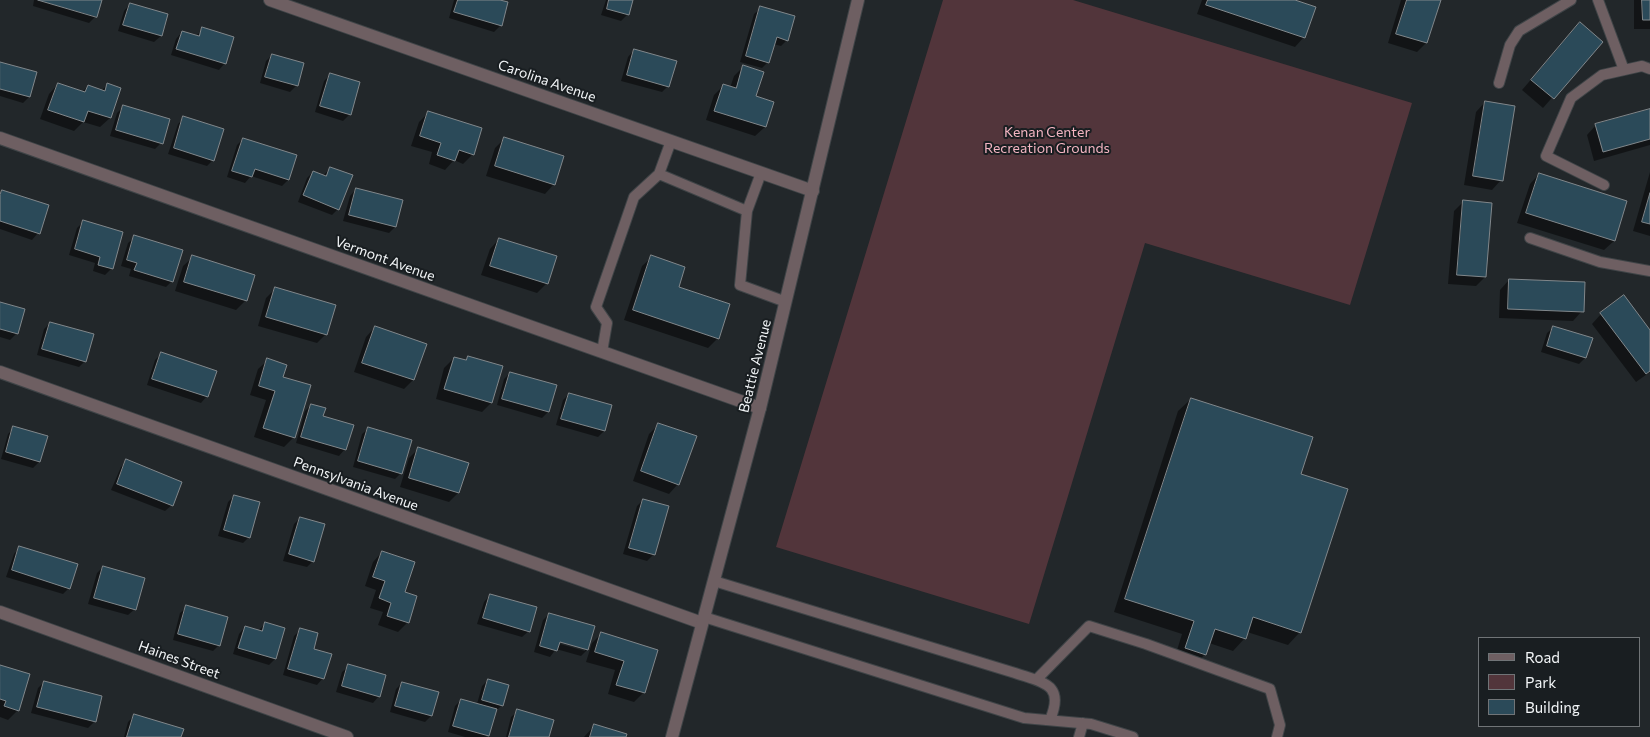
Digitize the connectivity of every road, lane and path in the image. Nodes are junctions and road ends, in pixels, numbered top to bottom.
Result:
1 (270, 0) edge
2 (858, 0) edge
3 (1571, 0) edge
4 (1598, 0) edge
5 (1650, 69) edge
6 (1624, 70) junction
7 (1499, 83) dead end
8 (0, 138) edge
9 (671, 141) junction
10 (761, 173) junction
11 (659, 174) junction
12 (1604, 185) dead end
13 (813, 191) junction
14 (747, 211) junction
15 (1530, 238) dead end
16 (1650, 270) edge
17 (786, 302) junction
18 (602, 352) junction
19 (0, 372) edge
20 (760, 408) junction
21 (714, 581) junction
22 (0, 612) edge
23 (703, 620) junction
24 (1036, 680) junction
25 (1050, 720) junction
26 (1083, 723) junction
27 (348, 737) edge
28 (672, 737) edge
29 (1079, 737) edge
30 (1133, 737) edge
31 (1277, 737) edge

1 - 9 street, Carolina Avenue
2 - 13 street, Beattie Avenue
3 - 7 lane
4 - 6 lane
5 - 6 lane
6 - 12 lane
8 - 18 street, Vermont Avenue
9 - 10 street, Carolina Avenue
9 - 11 lane
10 - 13 street, Carolina Avenue
10 - 14 lane
11 - 14 lane
11 - 18 lane
13 - 17 street, Beattie Avenue
14 - 17 lane
15 - 16 lane
17 - 20 street, Beattie Avenue
18 - 20 street, Vermont Avenue
19 - 23 street, Pennsylvania Avenue
20 - 21 street, Beattie Avenue
21 - 23 street, Beattie Avenue
21 - 24 lane
22 - 27 street, Haines Street
23 - 25 lane
23 - 28 street, Beattie Avenue
24 - 25 lane
24 - 31 lane
25 - 26 lane
26 - 29 lane
26 - 30 lane

